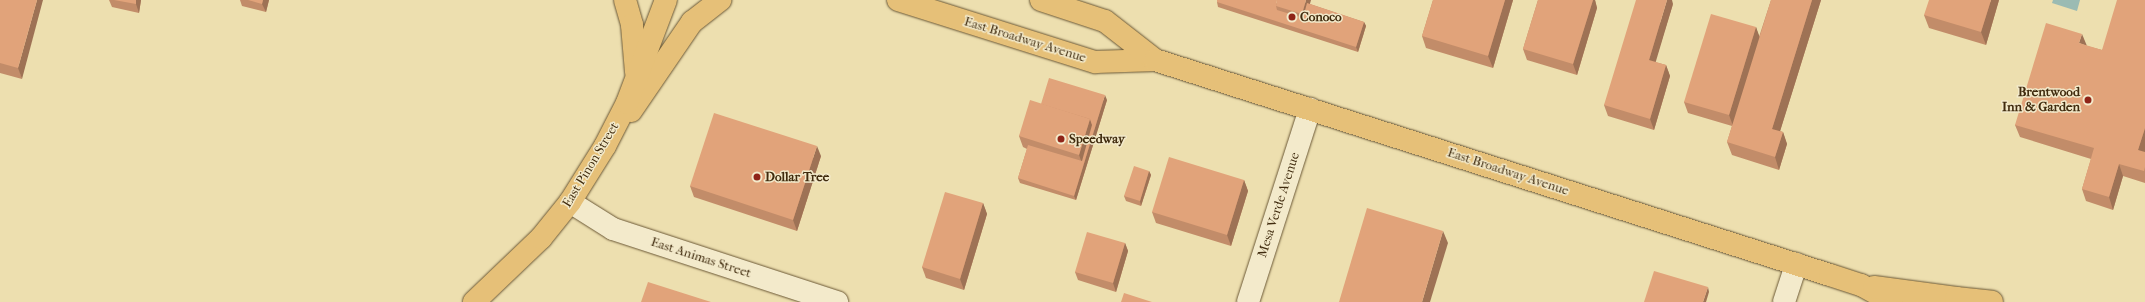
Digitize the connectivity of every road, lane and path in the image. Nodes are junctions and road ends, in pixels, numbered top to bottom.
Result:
1 (625, 0) edge
2 (666, 0) edge
3 (720, 0) edge
4 (898, 0) edge
5 (1041, 0) edge
6 (1155, 60) junction
7 (636, 77) junction
8 (1310, 109) junction
9 (605, 146) junction
10 (570, 202) junction
11 (1796, 264) junction
12 (1861, 285) junction
13 (1960, 300) edge
14 (474, 302) edge
15 (837, 302) edge
16 (1248, 302) edge
17 (1784, 302) edge
18 (1892, 302) edge
19 (1992, 302) edge

1 - 7 main road
2 - 7 main road, East Pinon Street
3 - 9 main road
4 - 6 main road, East Broadway Avenue
5 - 6 main road, East Broadway Avenue
6 - 8 main road, East Broadway Avenue
7 - 9 main road, East Pinon Street
8 - 11 main road, East Broadway Avenue
8 - 16 street, Mesa Verde Avenue
9 - 10 main road, East Pinon Street
10 - 14 main road, East Pinon Street
10 - 15 street, East Animas Street
11 - 12 main road, East Broadway Avenue
11 - 17 street
12 - 13 main road, East Broadway Avenue
12 - 18 main road, East Broadway Avenue
13 - 19 main road, East Broadway Avenue

